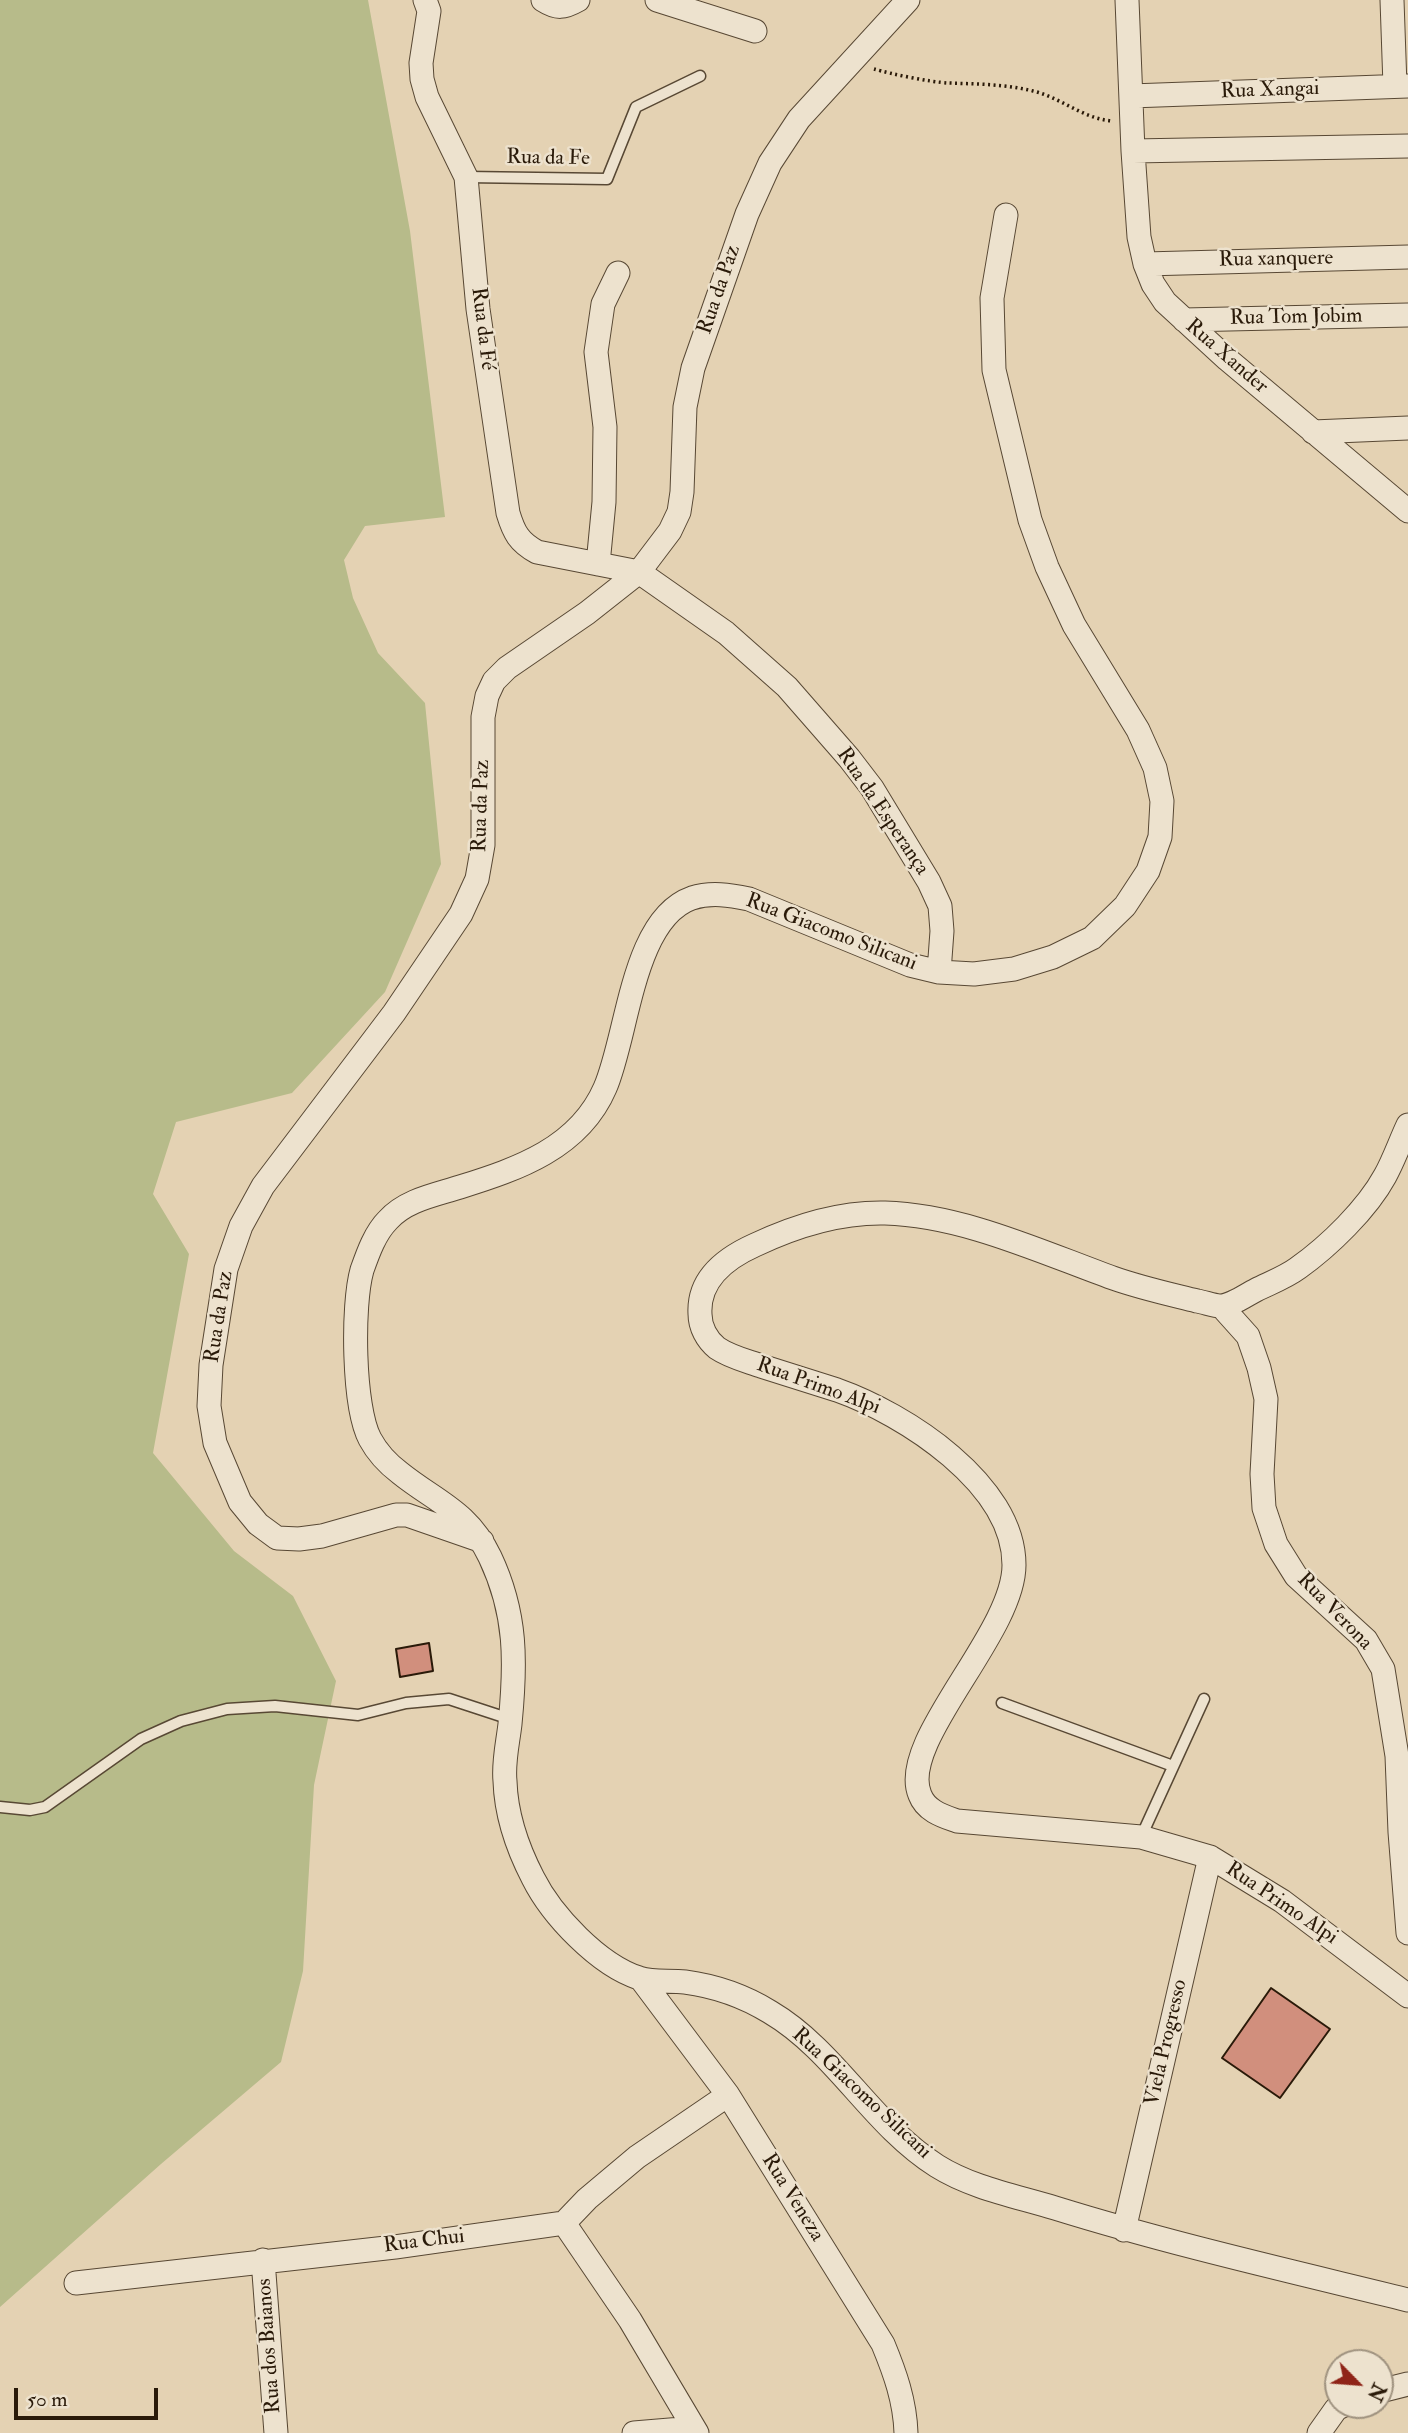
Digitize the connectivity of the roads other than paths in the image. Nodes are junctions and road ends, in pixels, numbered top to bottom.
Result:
1 (425, 0) edge
2 (543, 0) edge
3 (578, 0) edge
4 (657, 0) edge
5 (908, 0) edge
6 (1127, 0) edge
7 (1392, 0) edge
8 (755, 31) dead end
9 (700, 76) dead end
10 (1402, 86) edge
11 (1131, 96) junction
12 (1408, 146) edge
13 (1133, 151) junction
14 (466, 177) junction
15 (1006, 215) dead end
16 (1408, 257) edge
17 (1145, 264) junction
18 (618, 274) dead end
19 (1408, 315) edge
20 (1184, 320) junction
21 (1408, 428) edge
22 (1313, 432) junction
23 (1408, 511) edge
24 (598, 564) junction
25 (639, 572) junction
26 (939, 972) junction
27 (1408, 1125) edge
28 (1222, 1307) junction
29 (482, 1541) junction
30 (1204, 1699) dead end
31 (1002, 1703) dead end
32 (510, 1719) junction
33 (1173, 1766) junction
34 (0, 1807) edge
35 (1141, 1838) junction
36 (1210, 1857) junction
37 (1408, 1933) edge
38 (641, 1979) junction
39 (1408, 1996) edge
40 (728, 2095) junction
41 (564, 2223) junction
42 (1124, 2230) junction
43 (263, 2260) junction
44 (76, 2283) dead end
45 (1408, 2300) edge
46 (695, 2430) edge
47 (276, 2433) edge
48 (634, 2433) edge
49 (906, 2433) edge

1 - 14 street, Rua da Fé
2 - 3 street
4 - 8 street
5 - 25 street, Rua da Paz
6 - 11 street, Rua Xander
7 - 10 street
9 - 14 lane, Rua da Fe
10 - 11 street, Rua Xangai
11 - 13 street, Rua Xander
12 - 13 street
13 - 17 street, Rua Xander
14 - 24 street, Rua da Fé
15 - 26 street, Rua Giacomo Silicani
16 - 17 street, Rua xanquere
17 - 20 street, Rua Xander
18 - 24 street
19 - 20 street, Rua Tom Jobim
20 - 22 street, Rua Xander
21 - 22 street
22 - 23 street, Rua Xander
24 - 25 street, Rua da Fé
25 - 26 street, Rua da Esperança
25 - 29 street, Rua da Paz
26 - 29 street, Rua Giacomo Silicani
27 - 28 street
28 - 35 street, Rua Primo Alpi
28 - 37 street, Rua Verona
29 - 32 street, Rua Giacomo Silicani
30 - 33 lane
31 - 33 lane
32 - 34 lane
32 - 38 street, Rua Giacomo Silicani
33 - 35 lane
35 - 36 street, Rua Primo Alpi
36 - 39 street, Rua Primo Alpi
36 - 42 street, Viela Progresso
38 - 40 street, Rua Veneza
38 - 42 street, Rua Giacomo Silicani
40 - 41 street
40 - 49 street, Rua Veneza
41 - 43 street, Rua Chui
41 - 46 street
42 - 45 street, Rua Giacomo Silicani
43 - 44 street, Rua Chui
43 - 47 street, Rua dos Baianos
46 - 48 street

